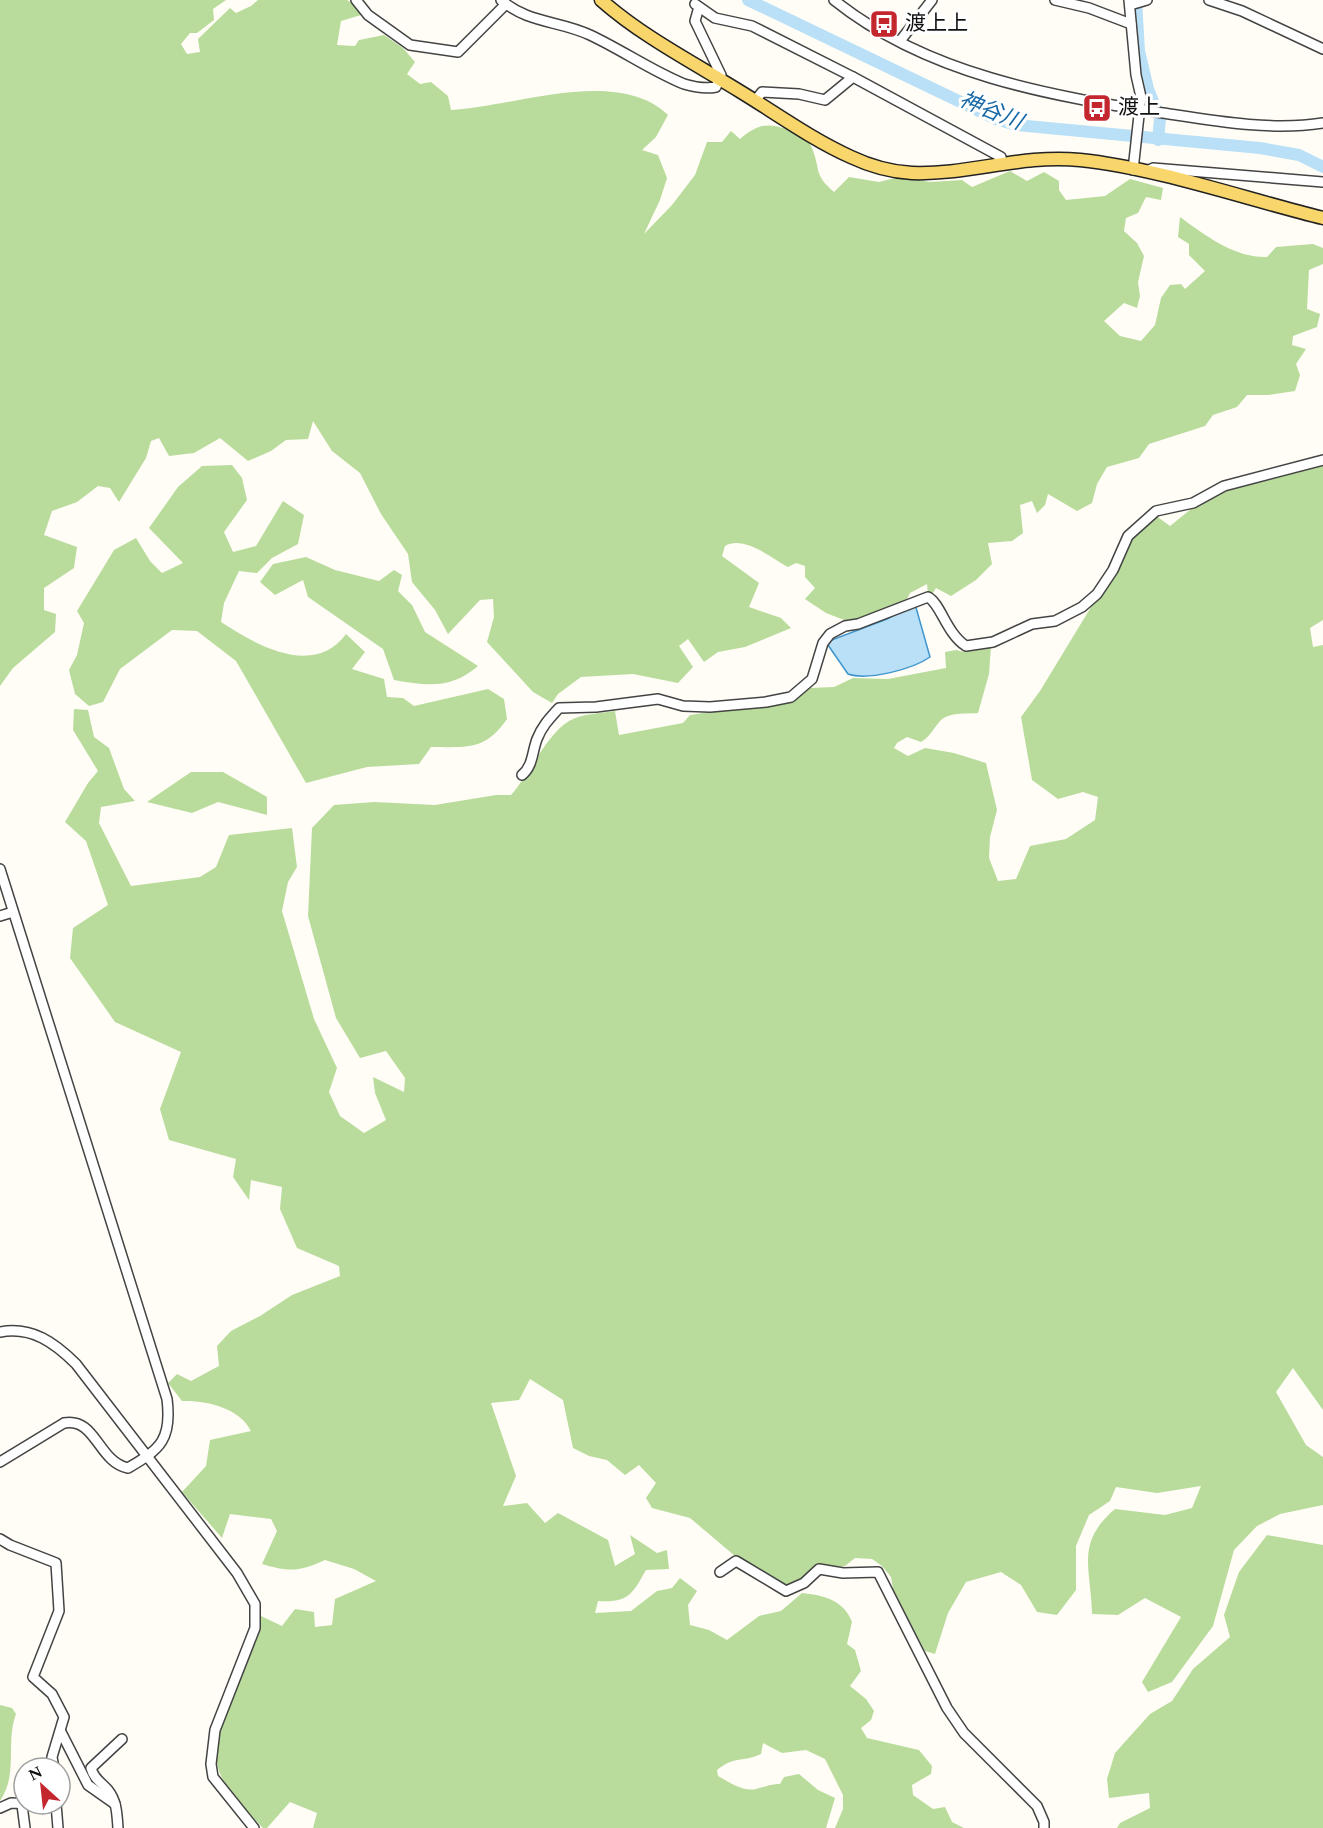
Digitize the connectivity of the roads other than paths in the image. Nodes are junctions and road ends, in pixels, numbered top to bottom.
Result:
1 (356, 0) edge
2 (601, 0) edge
3 (834, 0) edge
4 (932, 0) edge
5 (1054, 0) edge
6 (1209, 0) edge
7 (504, 2) edge
8 (1136, 3) edge
9 (1131, 24) junction
10 (900, 41) junction
11 (1323, 49) edge
12 (853, 77) junction
13 (721, 80) junction
14 (755, 101) junction
15 (1140, 111) junction
16 (1323, 123) edge
17 (1002, 162) junction
18 (1137, 168) junction
19 (1323, 182) edge
20 (1323, 218) edge
21 (1323, 460) edge
22 (522, 775) dead end
23 (0, 869) edge
24 (14, 912) junction
25 (0, 916) edge
26 (0, 1332) edge
27 (148, 1456) junction
28 (0, 1462) edge
29 (0, 1539) edge
30 (720, 1572) dead end
31 (61, 1732) junction
32 (122, 1739) dead end
33 (52, 1756) edge
34 (115, 1804) junction
35 (118, 1828) edge
36 (254, 1828) edge
37 (1044, 1828) edge

1 - 7 street
2 - 13 main road
3 - 10 street
4 - 10 street
5 - 9 street
6 - 11 street
7 - 13 street
8 - 9 street
9 - 15 street
10 - 15 street
12 - 13 street
12 - 14 street
12 - 17 street
13 - 14 main road
14 - 17 main road
15 - 16 street
15 - 18 street
17 - 18 main road
18 - 19 street
18 - 20 main road
21 - 22 street
23 - 24 street
24 - 25 street
24 - 27 street
26 - 27 street
27 - 28 street
27 - 36 street
29 - 31 street
30 - 37 street
31 - 33 street
31 - 34 street
32 - 34 street
34 - 35 street

